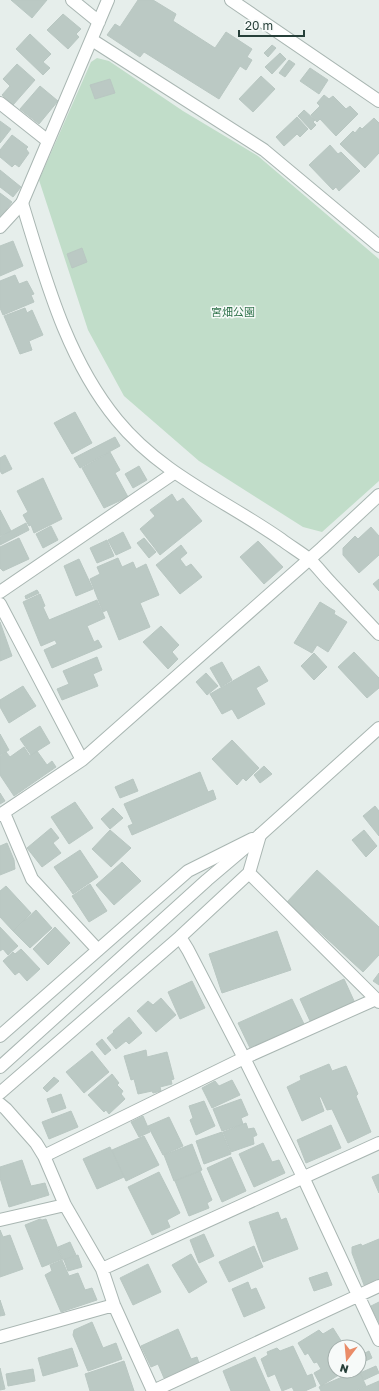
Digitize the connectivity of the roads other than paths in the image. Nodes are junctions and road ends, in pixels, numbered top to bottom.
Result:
1 (72, 0) edge
2 (108, 0) edge
3 (230, 0) edge
4 (99, 22) junction
5 (92, 40) junction
6 (379, 101) edge
7 (0, 103) edge
8 (48, 141) junction
9 (22, 203) junction
10 (0, 227) edge
11 (379, 246) edge
12 (174, 473) junction
13 (379, 495) edge
14 (309, 559) junction
15 (0, 592) edge
16 (0, 604) edge
17 (379, 634) edge
18 (379, 728) edge
19 (82, 760) junction
20 (2, 814) edge
21 (260, 835) junction
22 (249, 873) junction
23 (180, 937) junction
24 (98, 950) junction
25 (377, 1001) edge
26 (0, 1036) edge
27 (244, 1058) junction
28 (0, 1067) edge
29 (0, 1093) edge
30 (0, 1104) edge
31 (379, 1143) edge
32 (44, 1156) junction
33 (303, 1177) junction
34 (65, 1205) junction
35 (0, 1220) edge
36 (102, 1269) junction
37 (379, 1286) edge
38 (359, 1295) junction
39 (114, 1305) junction
40 (0, 1337) edge
41 (379, 1340) edge

1 - 4 street
2 - 4 street
3 - 6 street
4 - 5 street
5 - 8 street
5 - 11 street
7 - 8 street
8 - 9 street
9 - 10 street
9 - 12 street
12 - 14 street
12 - 15 street
13 - 14 street
14 - 17 street
14 - 19 street
16 - 19 street
18 - 21 street
19 - 20 street
20 - 24 street
21 - 22 street
21 - 24 street
21 - 28 street
22 - 23 street
22 - 25 street
23 - 27 street
23 - 29 street
24 - 26 street
25 - 27 street
27 - 32 street
27 - 33 street
30 - 32 street
31 - 33 street
32 - 34 street
33 - 36 street
33 - 38 street
34 - 35 street
34 - 36 street
36 - 39 street
37 - 38 street
38 - 39 street
38 - 41 street
39 - 40 street

